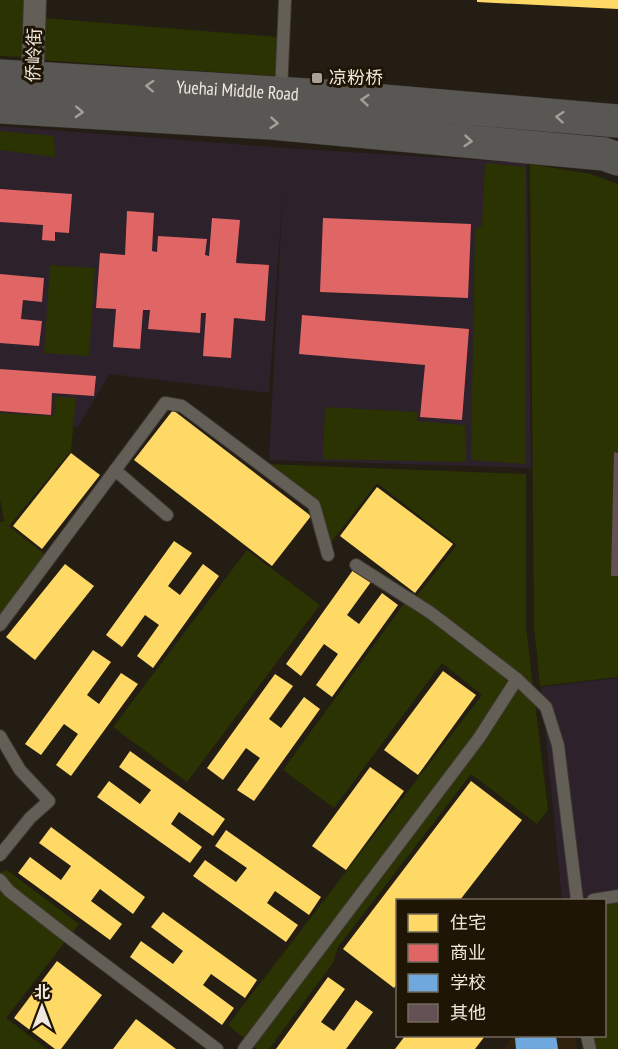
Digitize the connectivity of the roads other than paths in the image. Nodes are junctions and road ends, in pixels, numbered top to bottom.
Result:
1 (35, 0) edge
2 (285, 0) edge
3 (0, 76) edge
4 (281, 94) junction
5 (21, 99) edge
6 (615, 120) edge
7 (611, 157) edge
8 (115, 470) junction
9 (167, 515) dead end
10 (328, 555) dead end
11 (356, 565) dead end
12 (0, 625) edge
13 (517, 679) junction
14 (0, 736) edge
15 (0, 855) edge
16 (0, 880) edge
17 (618, 896) edge
18 (577, 899) edge
19 (599, 899) edge
20 (217, 1049) edge
21 (244, 1049) edge

1 - 5 street, 侨岭街
2 - 4 lane
3 - 5 highway, Yuehai Middle Road
4 -> 5 highway, Yuehai Middle Road
6 -> 4 highway, Yuehai Middle Road
5 -> 7 highway, Yuehai Middle Road
8 - 9 lane
8 - 10 lane
8 - 12 lane
11 - 13 lane
13 - 18 lane
13 - 21 lane
14 - 15 lane
16 - 20 lane
17 - 19 lane

